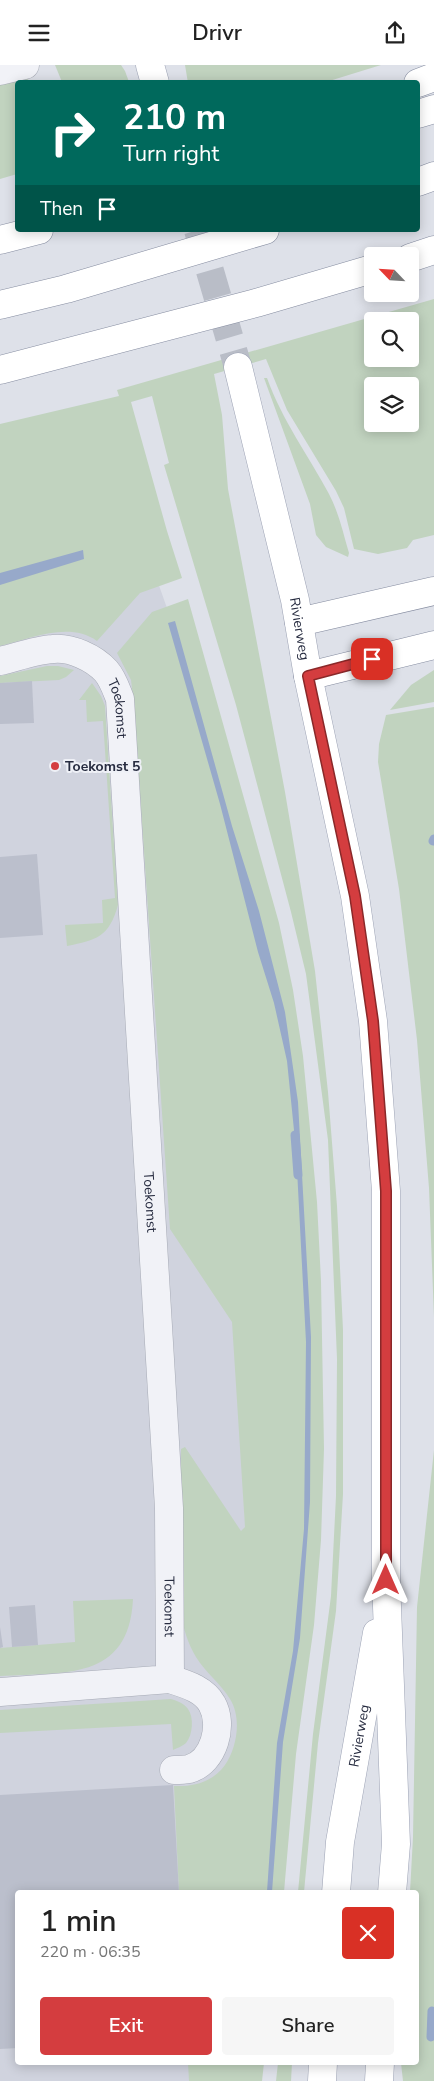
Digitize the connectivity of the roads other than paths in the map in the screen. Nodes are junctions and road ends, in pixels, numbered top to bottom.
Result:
1 (24, 65) edge
2 (150, 65) edge
3 (0, 71) edge
4 (434, 77) edge
5 (154, 80) edge
6 (420, 82) edge
7 (434, 109) edge
8 (420, 113) edge
9 (434, 177) edge
10 (420, 181) edge
11 (30, 232) edge
12 (258, 232) edge
13 (0, 239) edge
14 (434, 252) edge
15 (419, 256) edge
16 (364, 271) edge
17 (0, 305) edge
18 (238, 367) tunnel mouth
19 (0, 370) edge
20 (434, 591) edge
21 (299, 623) junction
22 (434, 645) edge
23 (0, 661) edge
24 (308, 676) junction
25 (386, 1580) junction
26 (170, 1679) junction
27 (0, 1692) edge
28 (174, 1770) dead end
29 (336, 1890) edge
30 (392, 1890) edge
31 (323, 2065) edge
32 (380, 2065) edge
33 (322, 2081) edge
34 (378, 2081) edge

1 - 3 street
2 - 5 main road
4 - 6 main road
7 - 8 main road
9 - 10 main road
11 - 13 main road
12 - 17 main road
14 - 15 main road
16 - 19 main road
18 - 21 main road, Rivierweg
20 - 21 main road
21 - 24 main road, Rivierweg
22 - 24 main road
23 - 26 street, Toekomst
24 - 25 main road, Rivierweg
25 - 29 main road, Rivierweg
25 - 30 main road, Rivierweg
26 - 27 street
26 - 28 street
31 - 33 main road
32 - 34 main road

